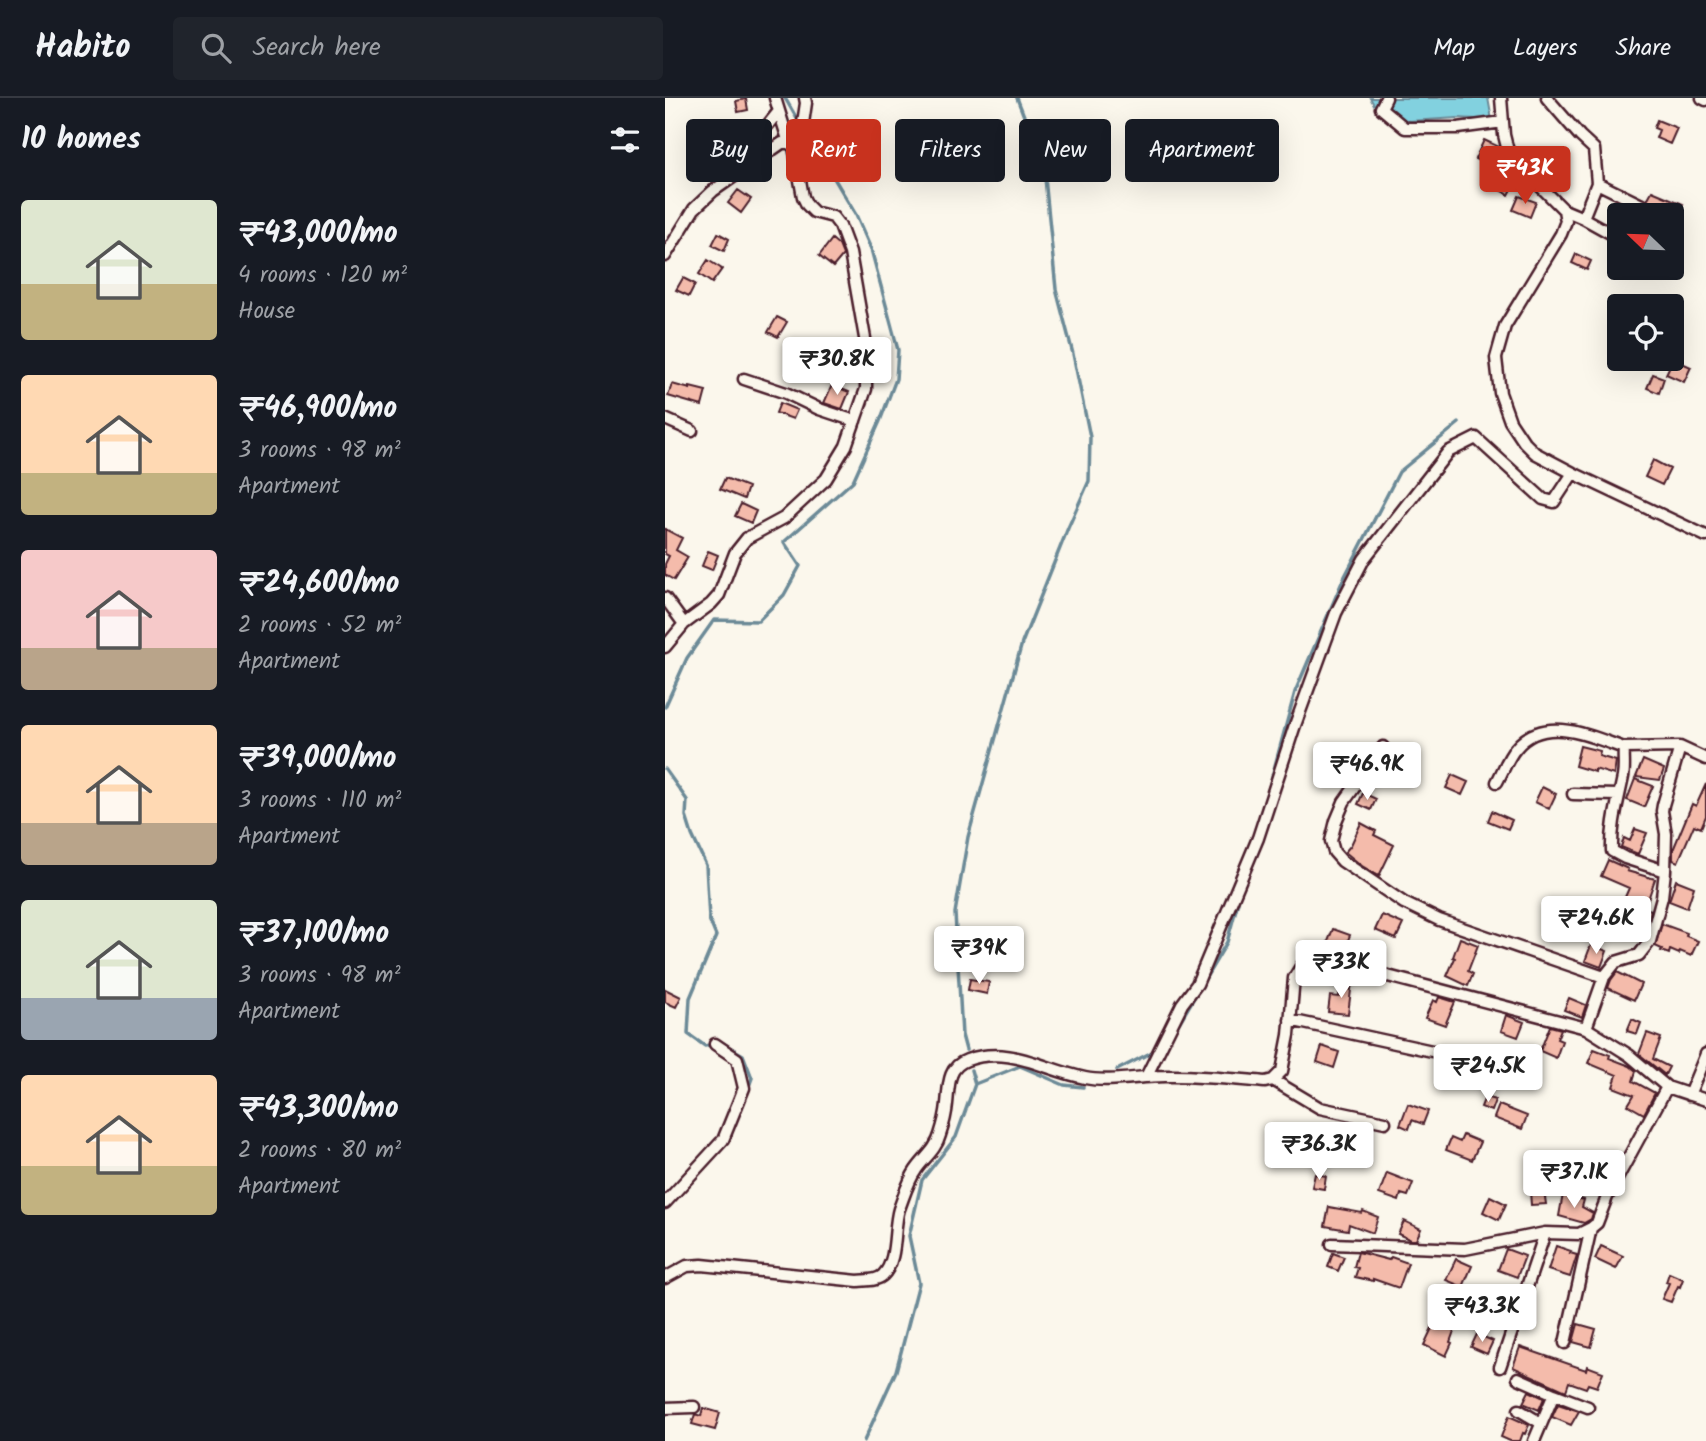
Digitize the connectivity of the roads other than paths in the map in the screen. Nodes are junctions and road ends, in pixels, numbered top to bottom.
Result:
1 (775, 98) edge
2 (805, 98) edge
3 (1386, 98) edge
4 (1501, 98) edge
5 (1547, 98) edge
6 (779, 111) junction
7 (804, 119) edge
8 (772, 120) edge
9 (1503, 122) junction
10 (786, 133) edge
11 (725, 182) edge
12 (800, 182) edge
13 (1597, 183) junction
14 (1638, 203) edge
15 (1564, 210) junction
16 (1583, 218) junction
17 (1607, 231) edge
18 (665, 256) edge
19 (744, 379) dead end
20 (665, 419) edge
21 (855, 421) junction
22 (692, 431) dead end
23 (1573, 473) junction
24 (1706, 536) edge
25 (665, 598) edge
26 (684, 624) junction
27 (665, 647) edge
28 (1383, 747) dead end
29 (1680, 747) junction
30 (1624, 748) junction
31 (1706, 759) edge
32 (1497, 782) dead end
33 (1573, 794) dead end
34 (1618, 795) junction
35 (1665, 871) junction
36 (1604, 977) junction
37 (1290, 1020) junction
38 (1586, 1028) junction
39 (715, 1044) dead end
40 (1706, 1054) edge
41 (1455, 1056) dead end
42 (1146, 1077) junction
43 (1273, 1080) junction
44 (1667, 1087) junction
45 (1689, 1095) junction
46 (1706, 1100) edge
47 (1385, 1122) dead end
48 (665, 1203) edge
49 (1591, 1228) junction
50 (1545, 1233) junction
51 (1332, 1244) dead end
52 (665, 1278) edge
53 (1566, 1343) dead end
54 (1500, 1367) dead end
55 (1518, 1378) dead end
56 (1554, 1394) junction
57 (694, 1407) dead end
58 (1588, 1407) dead end
59 (665, 1408) edge
60 (1519, 1410) dead end
61 (1541, 1423) junction
62 (1534, 1441) edge

1 - 6 street
2 - 7 street
3 - 9 street
4 - 9 street
5 - 13 street
6 - 8 street
6 - 10 street
9 - 15 street
11 - 18 street
12 - 21 street
13 - 14 street
13 - 16 street
15 - 16 street
15 - 23 street
16 - 17 street
19 - 21 street
20 - 22 street
21 - 26 street
23 - 24 street
23 - 42 street
25 - 26 street
26 - 27 street
28 - 36 street
29 - 30 street
29 - 31 street
29 - 35 street
30 - 32 street
30 - 34 street
33 - 34 street
34 - 35 street
35 - 36 street
36 - 38 street
37 - 38 street
37 - 41 street
37 - 43 street
38 - 44 street
39 - 48 street
40 - 45 street
42 - 43 street
42 - 52 street
43 - 47 street
44 - 45 street
44 - 49 street
45 - 46 street
49 - 50 street
49 - 53 street
50 - 51 street
50 - 54 street
55 - 56 street
56 - 58 street
56 - 61 street
57 - 59 street
60 - 61 street
61 - 62 street

